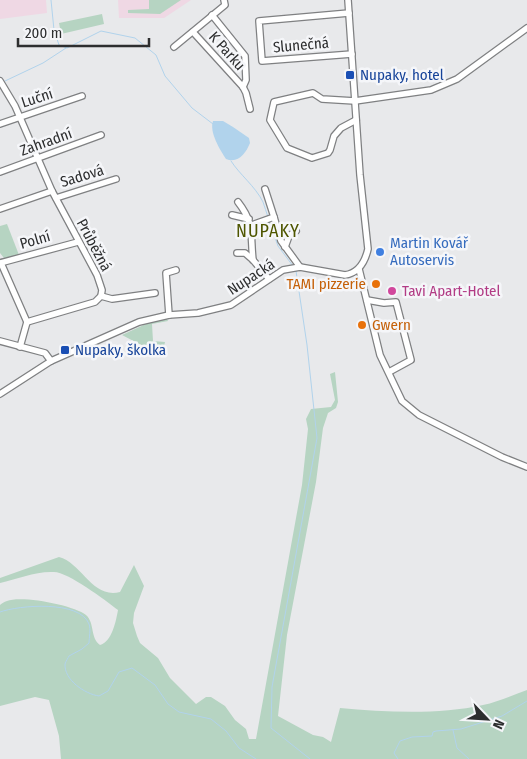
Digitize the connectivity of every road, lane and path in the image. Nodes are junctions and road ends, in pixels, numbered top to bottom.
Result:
1 (224, 0) edge
2 (348, 0) edge
3 (349, 13) junction
4 (212, 15) junction
5 (527, 28) edge
6 (193, 32) junction
7 (174, 47) dead end
8 (352, 54) junction
9 (0, 81) edge
10 (243, 88) junction
11 (82, 96) dead end
12 (355, 101) junction
13 (250, 109) dead end
14 (20, 116) junction
15 (356, 120) junction
16 (0, 124) edge
17 (101, 135) dead end
18 (37, 159) junction
19 (0, 172) edge
20 (116, 179) dead end
21 (265, 189) dead end
22 (52, 191) junction
23 (56, 198) junction
24 (238, 202) dead end
25 (0, 209) edge
26 (232, 215) dead end
27 (270, 219) junction
28 (250, 222) junction
29 (296, 231) dead end
30 (78, 242) junction
31 (285, 247) junction
32 (237, 253) dead end
33 (253, 260) junction
34 (0, 263) edge
35 (295, 268) junction
36 (359, 269) junction
37 (176, 270) dead end
38 (269, 279) junction
39 (155, 293) dead end
40 (101, 296) junction
41 (367, 300) junction
42 (169, 315) junction
43 (27, 322) junction
44 (0, 341) edge
45 (20, 347) junction
46 (51, 361) junction
47 (388, 372) junction
48 (0, 394) edge
49 (527, 467) edge

1 - 4 street, K Parku
2 - 3 street
3 - 8 street
3 - 8 street, Slunečná
4 - 6 street, K Parku
4 - 10 street, K Parku
5 - 12 street
6 - 7 street, K Parku
6 - 10 street, K Parku
8 - 12 street
9 - 14 street, Průběžná
10 - 13 street, K Parku
11 - 14 street, Luční
12 - 15 street
12 - 15 street
14 - 16 street, Luční
14 - 18 street, Průběžná
15 - 36 street
17 - 18 street, Zahradní
18 - 19 street, Zahradní
18 - 22 street, Průběžná
20 - 23 street, Sadová
21 - 27 street
22 - 23 street, Průběžná
22 - 25 street, Sadová
23 - 30 street, Průběžná
24 - 28 street
26 - 28 street
27 - 28 street
27 - 31 street
28 - 33 street
29 - 31 street
30 - 34 street, Polní
30 - 40 street, Průběžná
31 - 35 street
32 - 33 street
33 - 38 street
34 - 43 street
35 - 36 street, Nupacká
35 - 38 street, Nupacká
36 - 41 street
37 - 42 street
38 - 42 street, Nupacká
39 - 40 street
40 - 43 street, Průběžná
41 - 47 street
41 - 47 street
42 - 46 street, Nupacká
43 - 45 street
44 - 45 street
45 - 46 street
46 - 48 street, Nupacká
47 - 49 street

